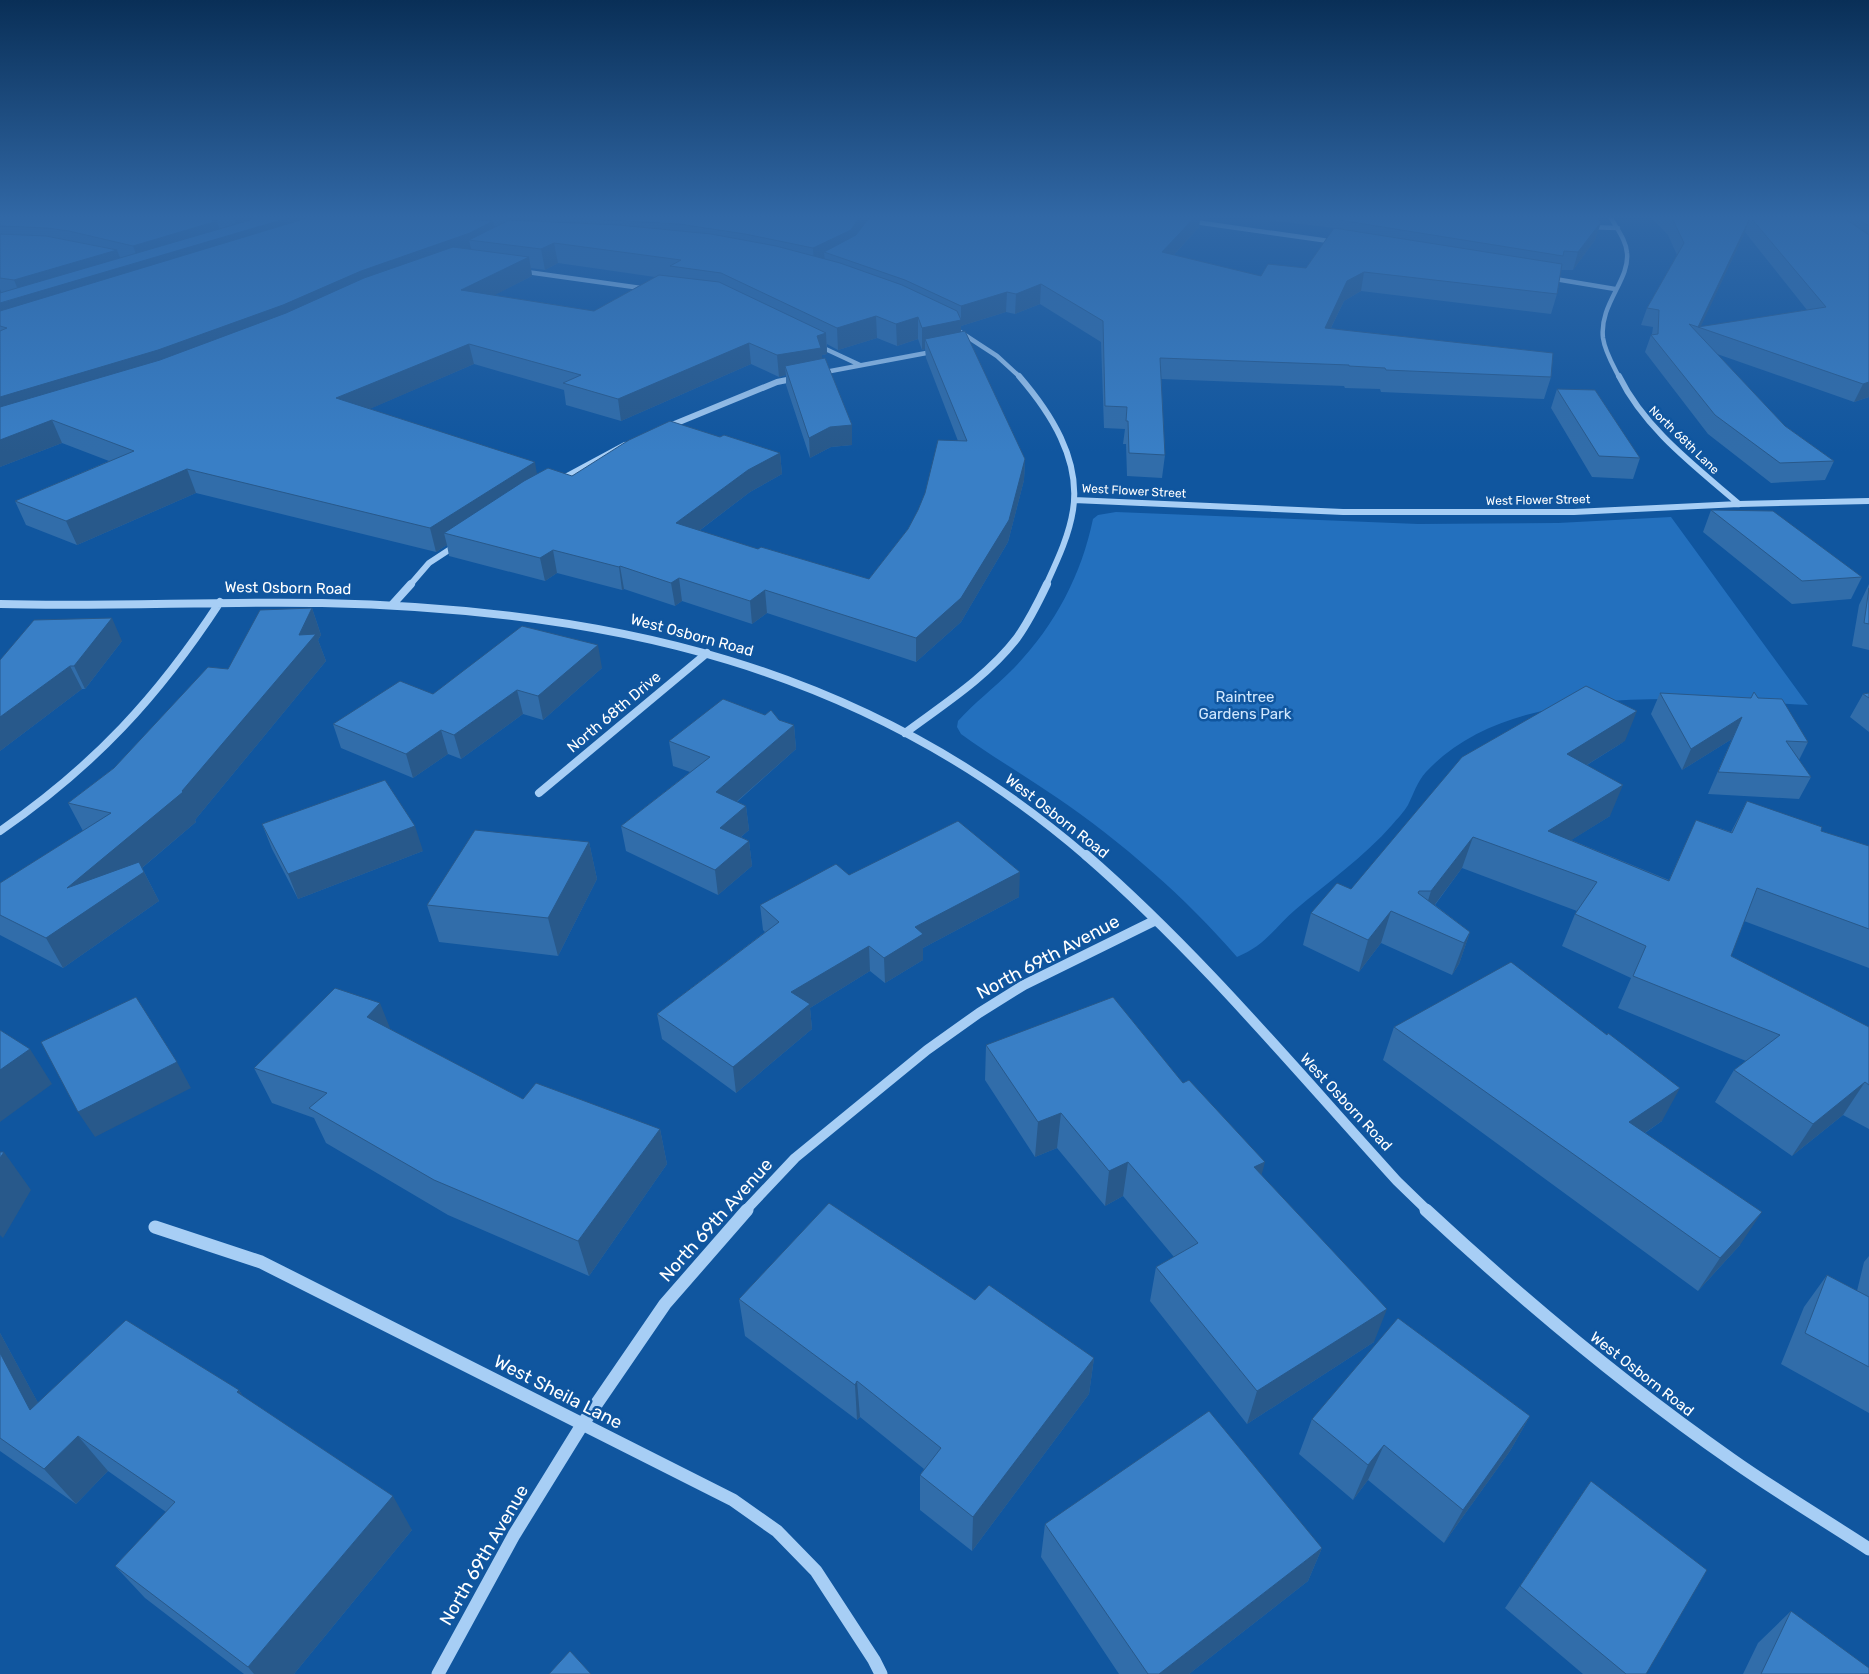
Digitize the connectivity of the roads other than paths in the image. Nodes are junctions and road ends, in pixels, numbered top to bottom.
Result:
1 (1612, 296) edge
2 (948, 324) edge
3 (808, 340) edge
4 (980, 343) junction
5 (964, 346) edge
6 (948, 349) edge
7 (860, 366) junction
8 (814, 375) edge
9 (804, 377) edge
10 (658, 431) edge
11 (631, 442) edge
12 (552, 484) edge
13 (1074, 500) junction
14 (1869, 501) edge
15 (1739, 504) junction
16 (461, 542) edge
17 (220, 602) junction
18 (0, 604) edge
19 (392, 605) junction
20 (707, 653) junction
21 (905, 733) junction
22 (539, 793) dead end
23 (0, 831) edge
24 (1154, 921) junction
25 (154, 1227) dead end
26 (582, 1425) junction
27 (1869, 1548) edge
28 (438, 1674) edge
29 (881, 1674) edge

1 - 15 street, North 68th Lane
2 - 4 street, West Flower Street
3 - 7 street
4 - 5 street
4 - 13 street, West Flower Street
6 - 7 street
7 - 8 street
9 - 10 street
11 - 12 street
13 - 15 street, West Flower Street
13 - 21 street
14 - 15 street, West Flower Street
16 - 19 street
17 - 18 street, West Osborn Road
17 - 19 street, West Osborn Road
17 - 23 street
19 - 20 street, West Osborn Road
20 - 21 street, West Osborn Road
20 - 22 street, North 68th Drive
21 - 24 street, West Osborn Road
24 - 26 street, North 69th Avenue
24 - 27 street, West Osborn Road
25 - 26 street, West Sheila Lane
26 - 28 street, North 69th Avenue
26 - 29 street, West Sheila Lane

